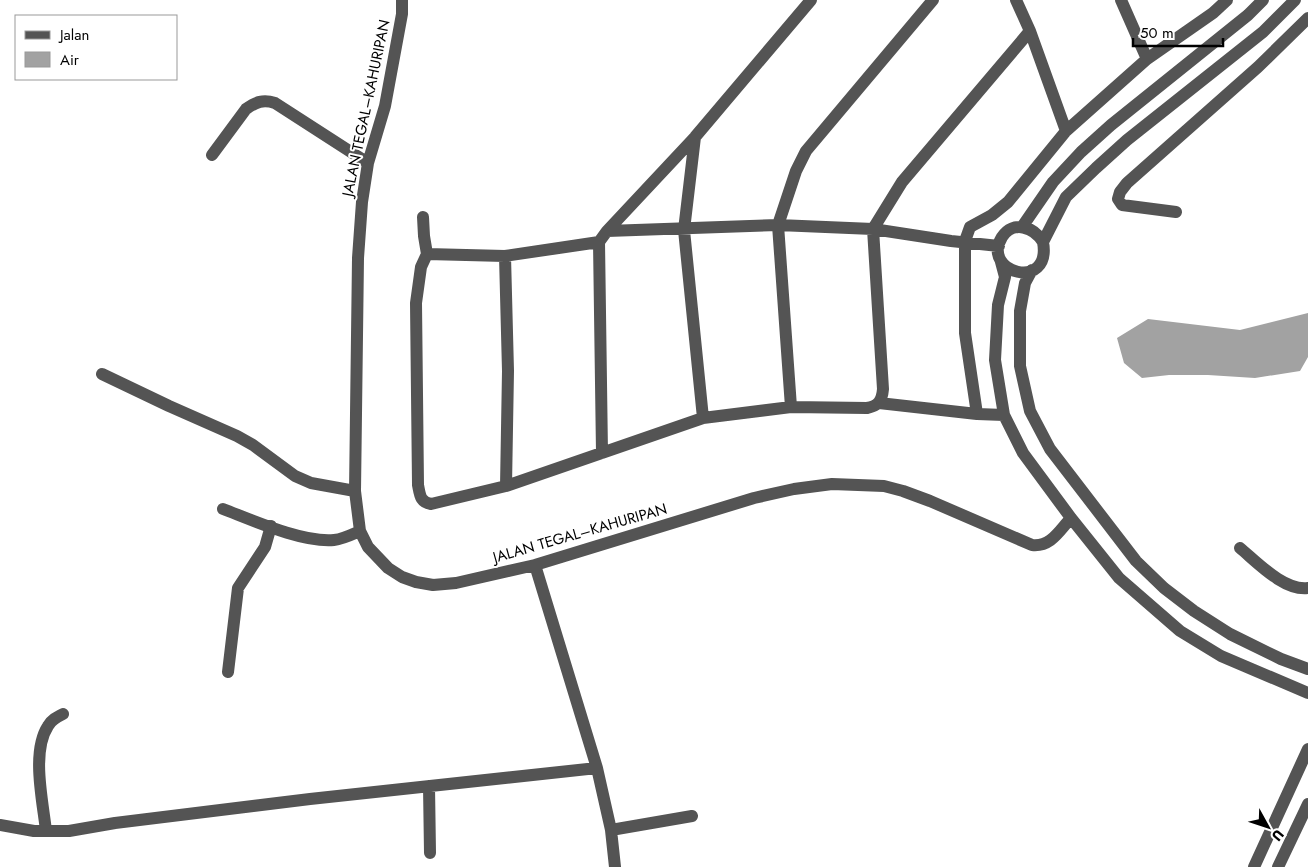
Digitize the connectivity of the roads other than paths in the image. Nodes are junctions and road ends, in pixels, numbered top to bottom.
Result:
1 (402, 0) edge
2 (811, 0) edge
3 (934, 0) edge
4 (1016, 0) edge
5 (1121, 0) edge
6 (1227, 0) edge
7 (1263, 0) edge
8 (1295, 0) edge
9 (1308, 18) edge
10 (1030, 31) junction
11 (1147, 59) junction
12 (1066, 131) junction
13 (695, 137) junction
14 (212, 155) dead end
15 (368, 163) junction
16 (1176, 212) dead end
17 (424, 217) dead end
18 (778, 225) junction
19 (1022, 227) junction
20 (874, 229) junction
21 (684, 230) junction
22 (603, 236) junction
23 (965, 242) junction
24 (1043, 242) junction
25 (999, 246) junction
26 (427, 254) junction
27 (505, 256) junction
28 (1002, 262) junction
29 (1032, 270) junction
30 (102, 374) dead end
31 (879, 403) junction
32 (791, 407) junction
33 (977, 414) junction
34 (1004, 415) junction
35 (703, 418) junction
36 (602, 453) junction
37 (506, 486) junction
38 (355, 491) junction
39 (222, 509) dead end
40 (1071, 518) junction
41 (271, 526) junction
42 (360, 531) junction
43 (1240, 548) dead end
44 (536, 565) junction
45 (1308, 588) edge
46 (1308, 669) edge
47 (228, 672) dead end
48 (1308, 692) edge
49 (63, 714) dead end
50 (1308, 749) edge
51 (597, 768) junction
52 (429, 786) junction
53 (1308, 804) edge
54 (692, 816) dead end
55 (0, 825) edge
56 (612, 830) junction
57 (46, 831) junction
58 (430, 853) dead end
59 (615, 867) edge
60 (1254, 867) edge
61 (1278, 867) edge

1 - 15 street, JALAN TEGAL–KAHURIPAN
2 - 13 street
3 - 18 street
4 - 10 street
5 - 11 street
6 - 11 street
7 - 19 street
8 - 24 street
9 - 16 street
10 - 12 street
10 - 20 street
11 - 12 street
12 - 23 street
13 - 21 street
13 - 22 street
14 - 15 street
15 - 38 street, JALAN TEGAL–KAHURIPAN
17 - 26 street
18 - 20 street
18 - 21 street
18 - 32 street
19 - 24 street
19 - 25 street
20 - 23 street
20 - 31 street
21 - 22 street
21 - 35 street
22 - 27 street
22 - 36 street
23 - 25 street
23 - 33 street
24 - 29 street
25 - 28 street
26 - 27 street
26 - 37 street
27 - 37 street
28 - 29 street
28 - 34 street
29 - 46 street
30 - 38 street
31 - 32 street
31 - 33 street
32 - 35 street
33 - 34 street
34 - 40 street
35 - 36 street
36 - 37 street
38 - 42 street, JALAN TEGAL–KAHURIPAN
39 - 41 street
40 - 44 street, JALAN TEGAL–KAHURIPAN
40 - 48 street
41 - 42 street
41 - 47 street
42 - 44 street, JALAN TEGAL–KAHURIPAN
43 - 45 street
44 - 51 street
49 - 57 street
50 - 60 street
51 - 52 street
51 - 56 street
52 - 57 street
52 - 58 street
53 - 61 street
54 - 56 street
55 - 57 street
56 - 59 street

